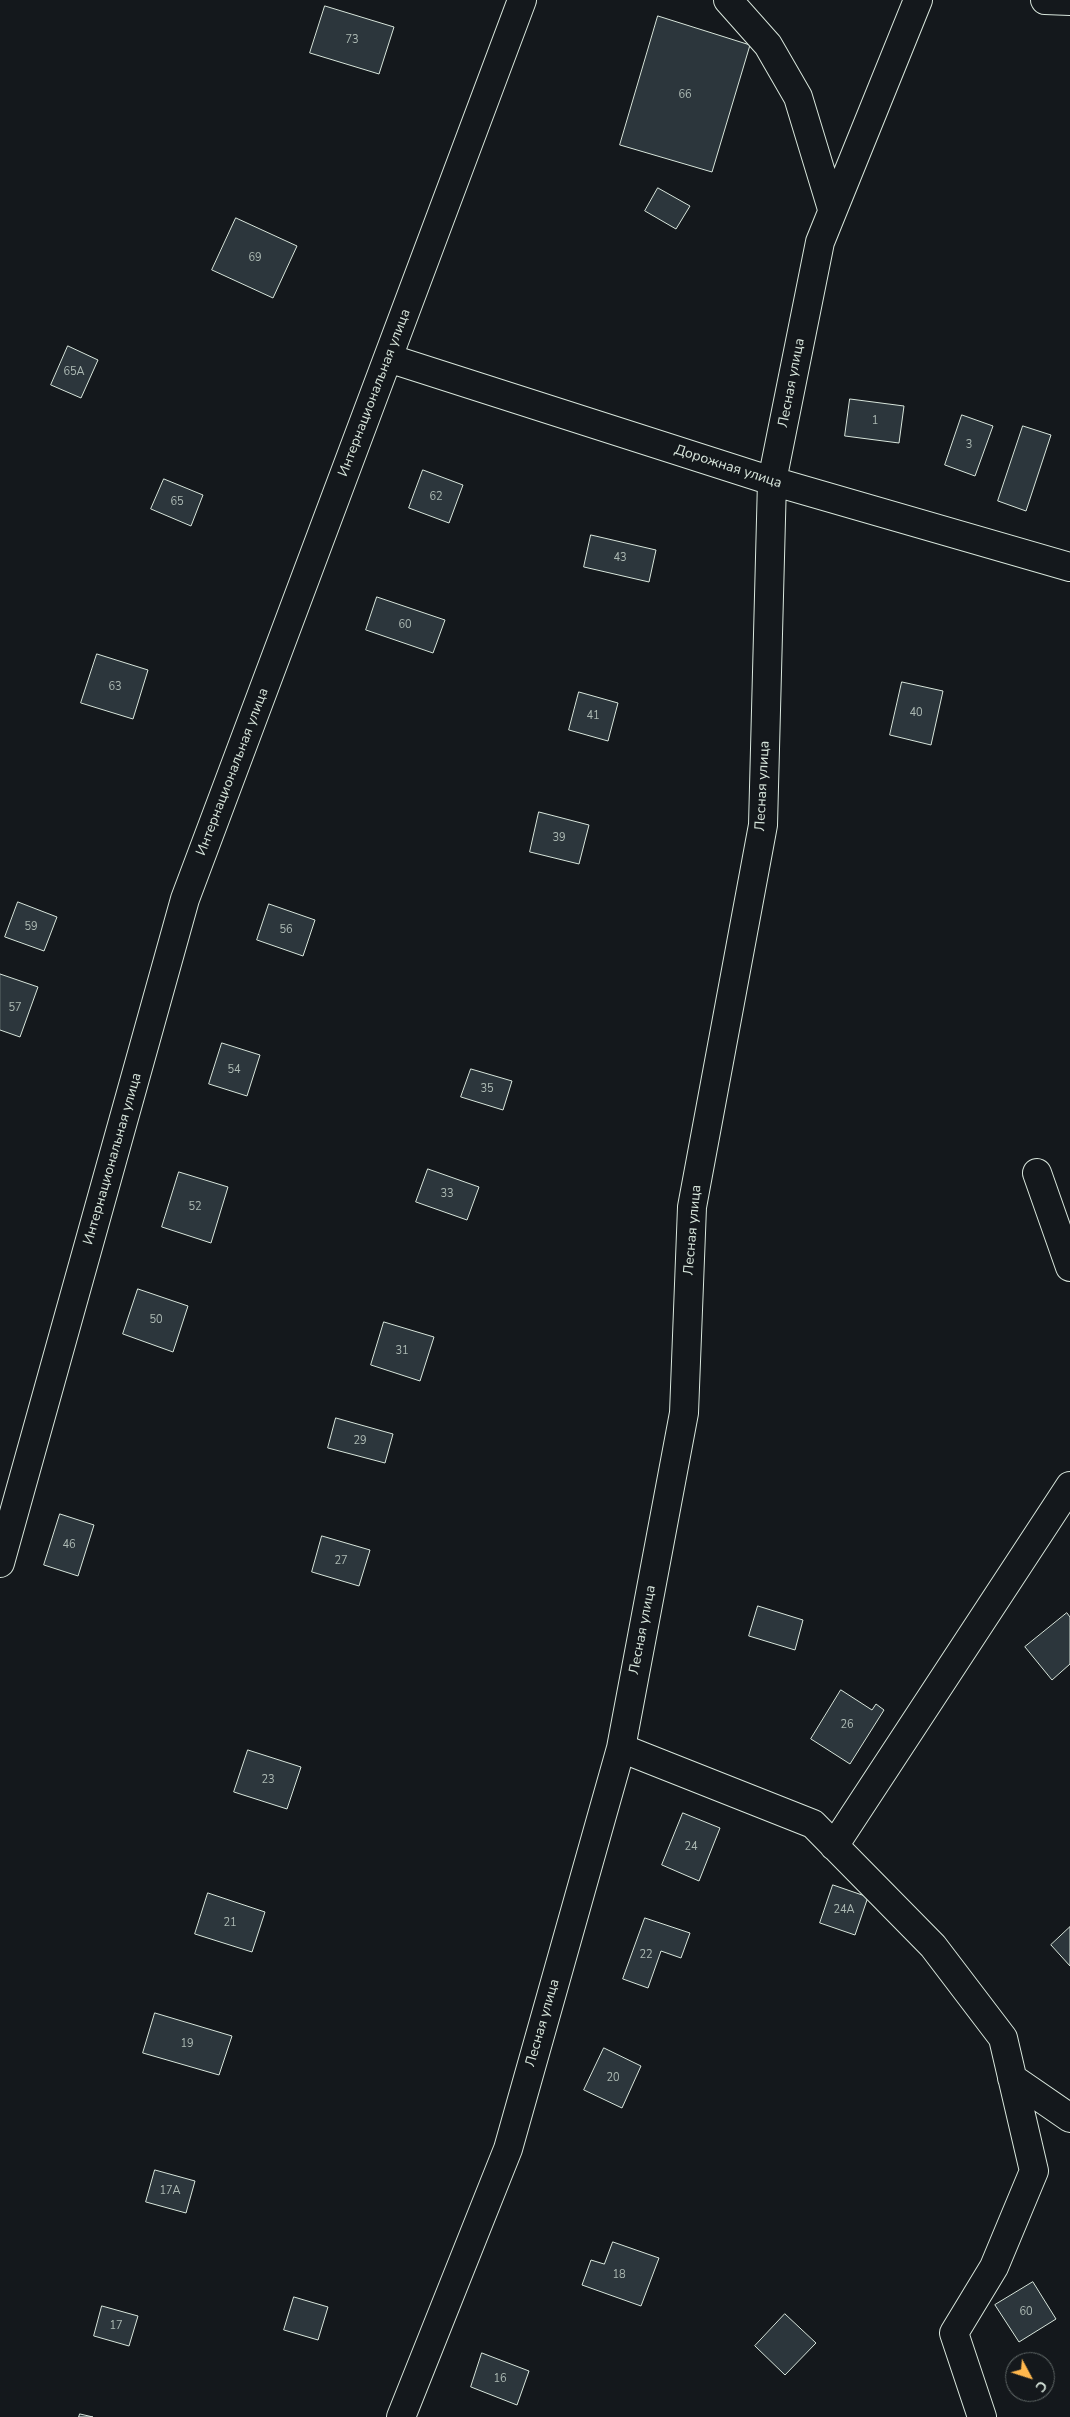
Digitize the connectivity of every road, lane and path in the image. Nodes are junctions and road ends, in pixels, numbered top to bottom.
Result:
1 (522, 0) edge
2 (728, 0) edge
3 (918, 0) edge
4 (1045, 0) edge
5 (1070, 1) edge
6 (832, 209) junction
7 (388, 358) junction
8 (772, 482) junction
9 (1070, 567) edge
10 (1037, 1173) dead end
11 (1070, 1267) edge
12 (1068, 1493) edge
13 (0, 1563) edge
14 (621, 1748) junction
15 (834, 1846) junction
16 (1012, 2078) junction
17 (1070, 2118) edge
18 (401, 2417) edge
19 (982, 2417) edge

1 - 7 street, Интернациональная улица
2 - 6 street
3 - 6 street, Лесная улица
4 - 5 street
6 - 8 street, Лесная улица
7 - 8 street, Дорожная улица
7 - 13 street, Интернациональная улица
8 - 9 street, Дорожная улица
8 - 14 street, Лесная улица
10 - 11 street
12 - 15 street
14 - 15 street
14 - 18 street, Лесная улица
15 - 16 street
16 - 17 street
16 - 19 street

